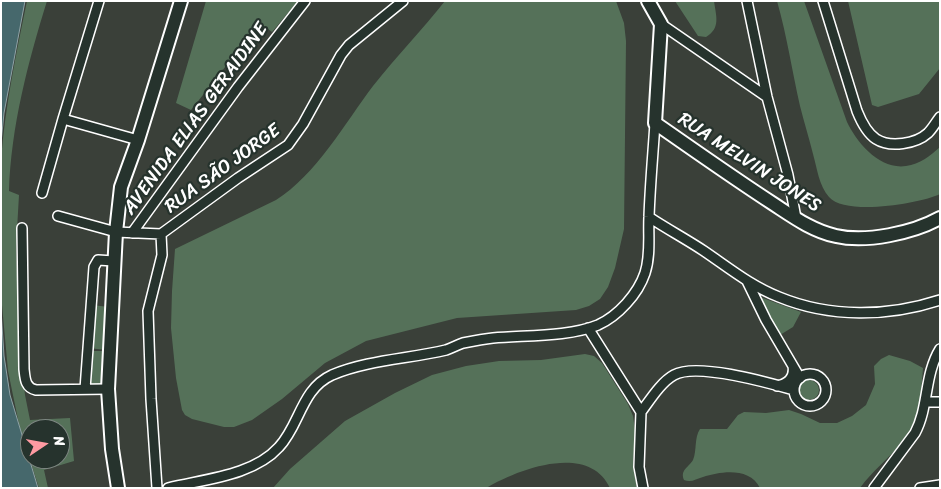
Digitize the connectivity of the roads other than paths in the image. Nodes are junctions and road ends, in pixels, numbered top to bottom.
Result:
1 (99, 1) edge
2 (181, 1) edge
3 (305, 1) edge
4 (404, 1) edge
5 (648, 1) edge
6 (747, 1) edge
7 (823, 1) edge
8 (661, 24) junction
9 (767, 97) junction
10 (940, 117) edge
11 (63, 118) junction
12 (655, 123) junction
13 (138, 140) junction
14 (42, 192) dead end
15 (58, 216) dead end
16 (649, 218) junction
17 (796, 218) junction
18 (940, 218) edge
19 (22, 228) dead end
20 (116, 232) junction
21 (132, 233) junction
22 (160, 234) junction
23 (114, 261) junction
24 (747, 281) junction
25 (940, 300) edge
26 (588, 328) junction
27 (940, 349) edge
28 (792, 364) junction
29 (800, 378) junction
30 (777, 386) junction
31 (84, 389) junction
32 (108, 389) junction
33 (794, 390) junction
34 (925, 402) junction
35 (940, 402) edge
36 (641, 412) junction
37 (940, 485) edge
38 (118, 488) edge
39 (157, 488) edge
40 (168, 488) edge
41 (644, 488) edge
42 (874, 488) edge
43 (920, 488) edge

1 - 11 street
2 - 13 main road
3 - 21 street, AVENIDA ELIAS GERAIDINE
4 - 22 street, RUA SÃO JORGE
5 - 8 main road
6 - 9 street
7 - 10 street
8 - 9 street
8 - 12 main road
9 - 17 street
11 - 13 street
11 - 14 street
12 - 16 street
12 - 17 main road, RUA MELVIN JONES
13 - 20 main road
15 - 20 street, RUA SÃO JORGE
16 - 24 street
16 - 26 street
17 - 18 main road, RUA MELVIN JONES
19 - 31 street
20 - 21 street, RUA SÃO JORGE
20 - 23 main road
21 - 22 street, RUA SÃO JORGE
22 - 39 street
23 - 31 street
23 - 32 main road
24 - 25 street
24 - 28 street
26 - 36 street
26 - 40 street
27 - 34 street
28 - 29 street
28 - 30 street
29 - 33 street
29 - 33 street
30 - 33 street
30 - 36 street
31 - 32 street
32 - 38 main road
34 - 35 street
34 - 42 street
36 - 41 street
37 - 43 street

